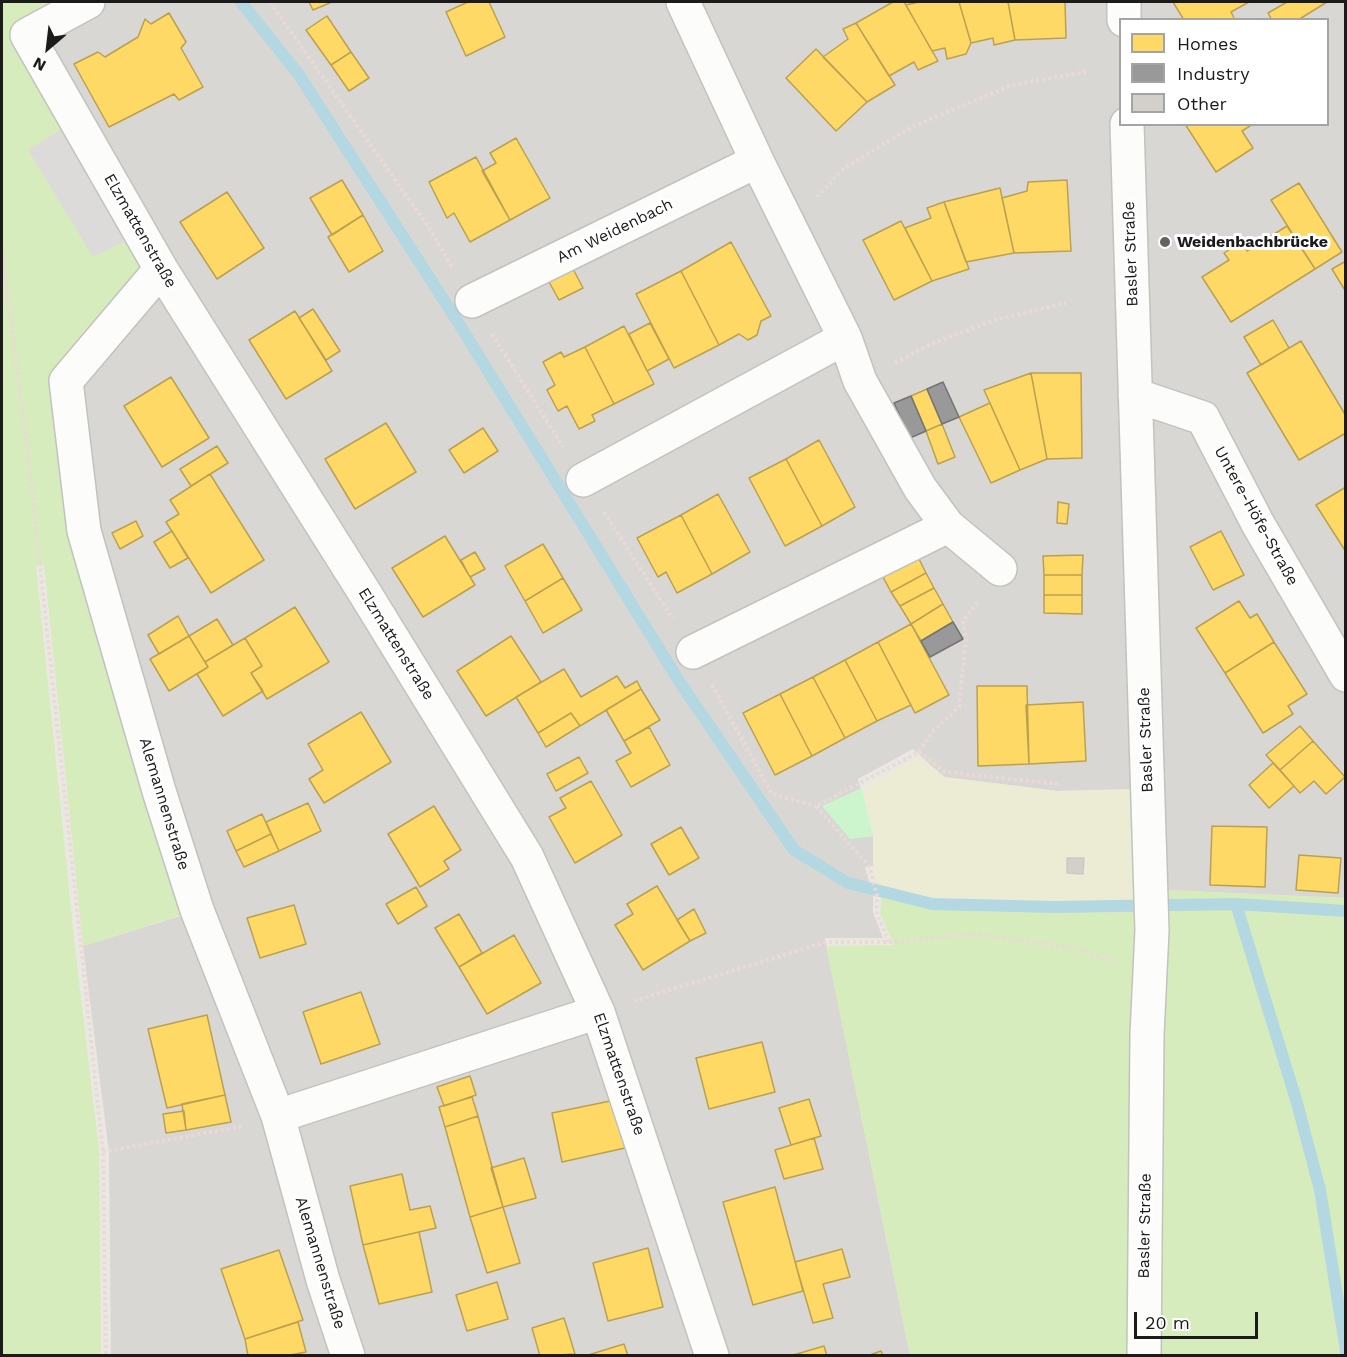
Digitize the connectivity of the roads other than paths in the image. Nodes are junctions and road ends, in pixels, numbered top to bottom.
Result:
1 (88, 2) edge
2 (683, 2) edge
3 (1124, 2) edge
4 (1124, 18) edge
5 (1127, 126) edge
6 (757, 161) junction
7 (161, 269) junction
8 (472, 301) road end
9 (845, 338) junction
10 (1135, 395) junction
11 (583, 480) road end
12 (948, 526) junction
13 (1000, 569) road end
14 (693, 652) road end
15 (1346, 675) edge
16 (598, 1012) junction
17 (278, 1118) junction
18 (348, 1356) edge
19 (711, 1356) edge
20 (1143, 1356) edge

1 - 7 street, Elzmattenstraße
2 - 6 street
3 - 4 street
5 - 10 street, Basler Straße
6 - 8 street, Am Weidenbach
6 - 9 street
7 - 16 street, Elzmattenstraße
7 - 17 street, Alemannenstraße
9 - 11 street
9 - 12 street
10 - 15 street, Untere-Höfe-Straße
10 - 20 street, Basler Straße
12 - 13 street
12 - 14 street
16 - 17 street
16 - 19 street, Elzmattenstraße
17 - 18 street, Alemannenstraße

